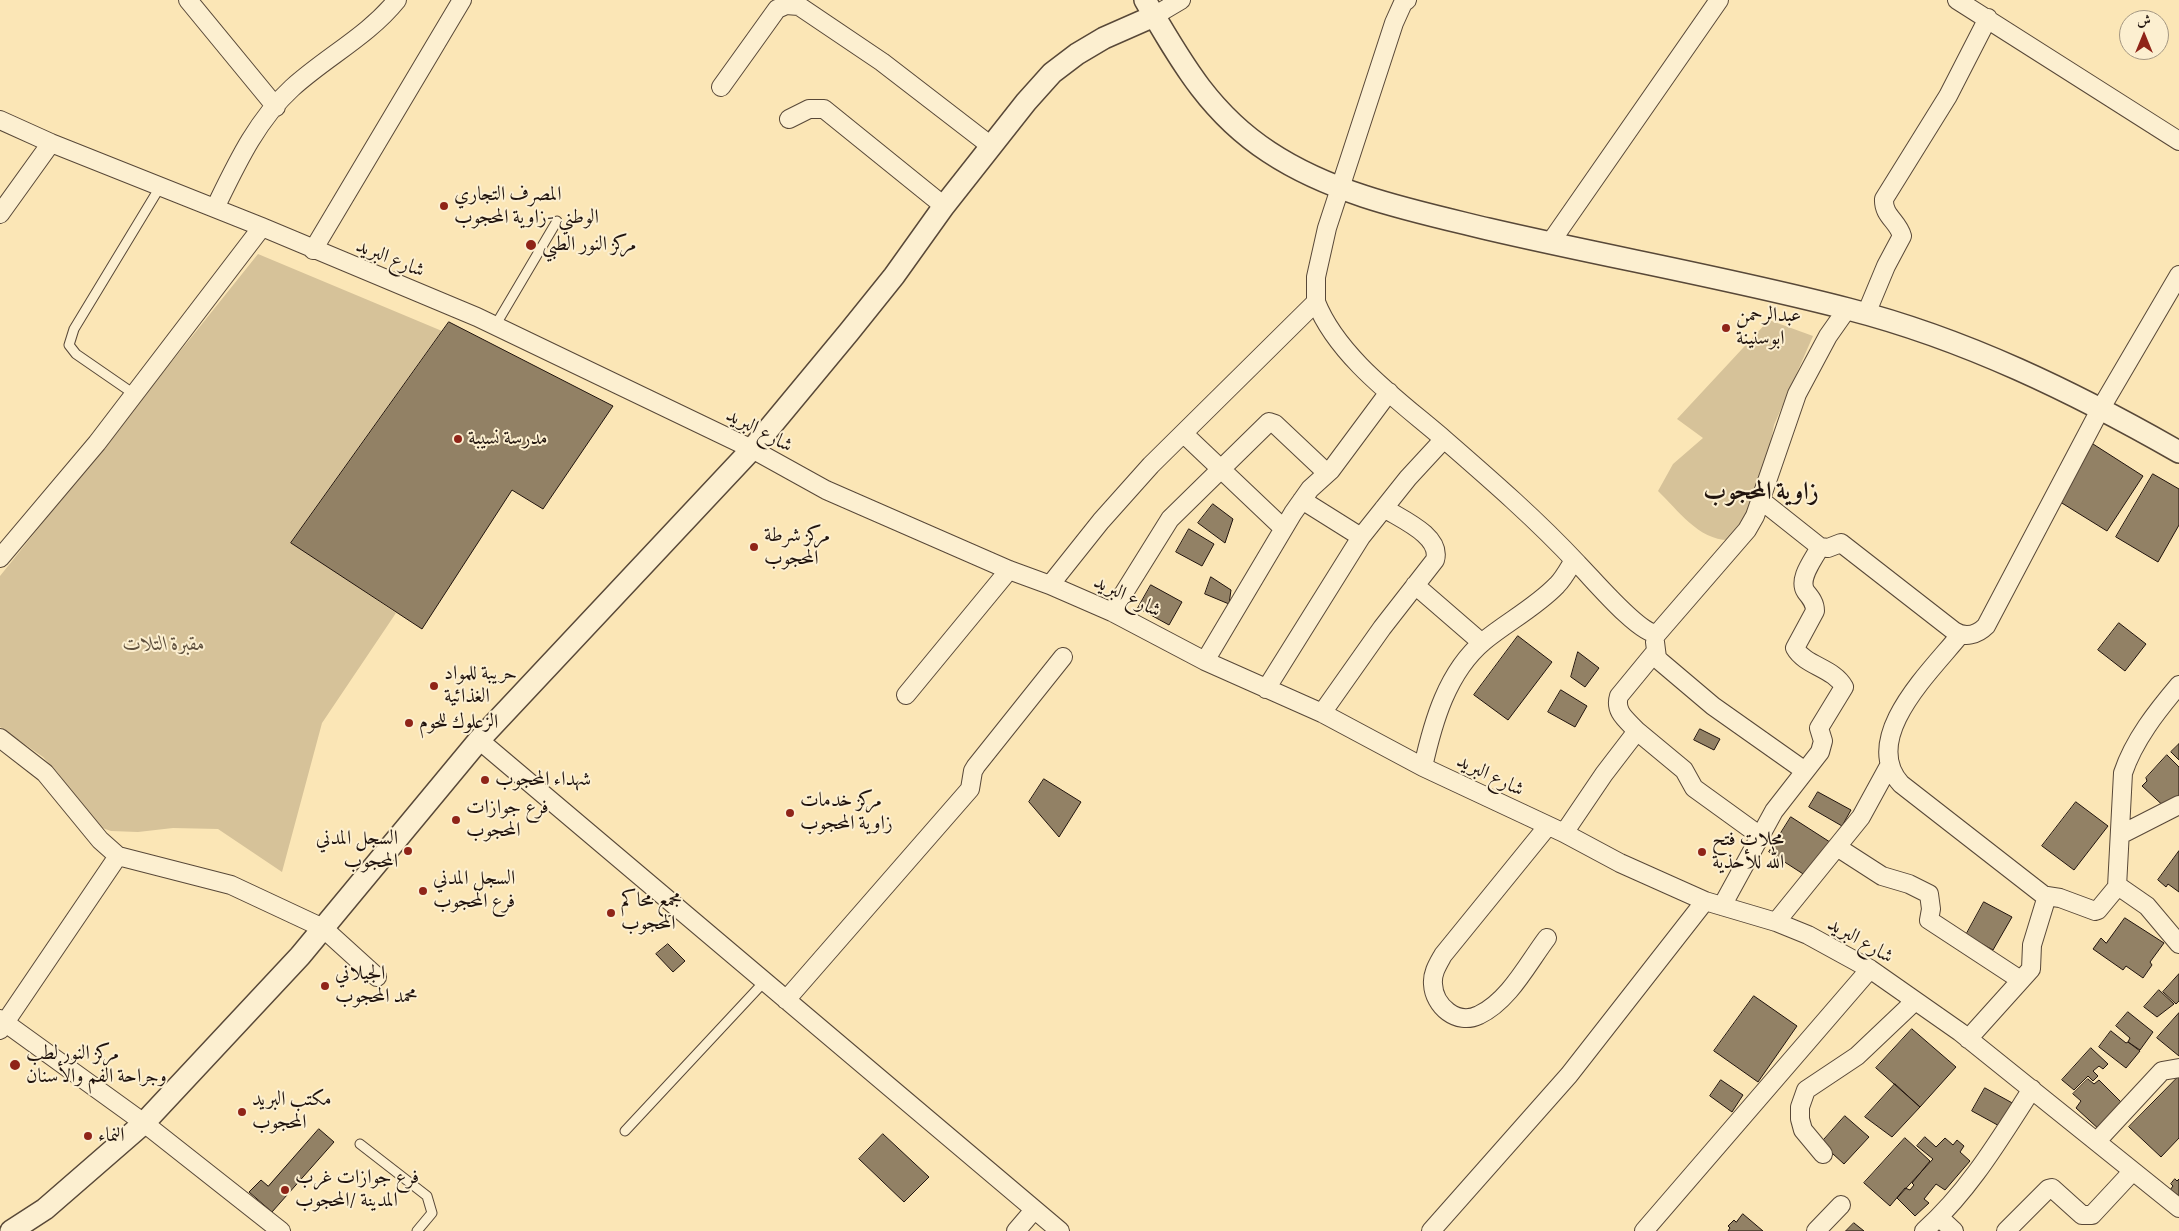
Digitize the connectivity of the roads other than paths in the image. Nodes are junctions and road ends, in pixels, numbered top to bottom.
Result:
1 (188, 0) edge
2 (397, 0) edge
3 (462, 0) edge
4 (1181, 0) edge
5 (1719, 0) edge
6 (1957, 0) edge
7 (1405, 1) edge
8 (1150, 8) edge
9 (1988, 18) junction
10 (721, 87) dead end
11 (276, 107) junction
12 (788, 119) dead end
13 (0, 120) edge
14 (2179, 141) edge
15 (51, 143) junction
16 (991, 146) junction
17 (160, 187) junction
18 (1339, 189) junction
19 (944, 206) junction
20 (215, 208) junction
21 (0, 214) edge
22 (557, 221) dead end
23 (262, 226) junction
24 (1550, 243) junction
25 (313, 250) junction
26 (2179, 276) edge
27 (1316, 302) junction
28 (1856, 311) junction
29 (495, 326) junction
30 (1389, 392) junction
31 (134, 394) junction
32 (2101, 408) junction
33 (1184, 434) junction
34 (1444, 440) junction
35 (752, 449) junction
36 (2179, 452) edge
37 (1221, 468) junction
38 (1327, 473) junction
39 (1302, 500) junction
40 (1762, 501) junction
41 (1384, 508) junction
42 (1283, 528) junction
43 (1361, 538) junction
44 (1820, 547) junction
45 (0, 558) edge
46 (1574, 560) junction
47 (1009, 570) junction
48 (1050, 585) junction
49 (1416, 585) junction
50 (1112, 612) junction
51 (1960, 635) junction
52 (1654, 642) junction
53 (1482, 643) junction
54 (1063, 657) dead end
55 (1205, 661) junction
56 (2179, 685) edge
57 (1266, 689) junction
58 (906, 695) dead end
59 (1322, 712) junction
60 (1637, 731) junction
61 (0, 738) edge
62 (479, 740) junction
63 (1890, 764) junction
64 (1423, 766) junction
65 (1805, 771) junction
66 (2179, 805) edge
67 (1547, 827) junction
68 (1564, 834) junction
69 (1759, 835) junction
70 (2120, 835) junction
71 (1837, 847) junction
72 (118, 856) junction
73 (2117, 887) junction
74 (2046, 897) junction
75 (1713, 904) junction
76 (1776, 922) junction
77 (323, 928) junction
78 (2177, 937) edge
79 (1547, 938) dead end
80 (1870, 969) junction
81 (377, 977) dead end
82 (2019, 979) junction
83 (764, 982) junction
84 (786, 1000) junction
85 (1915, 1001) junction
86 (2, 1024) edge
87 (1968, 1039) junction
88 (2179, 1068) edge
89 (2032, 1089) junction
90 (144, 1123) junction
91 (625, 1131) dead end
92 (2097, 1141) junction
93 (360, 1144) dead end
94 (1823, 1154) dead end
95 (2132, 1172) junction
96 (1841, 1205) dead end
97 (2179, 1208) edge
98 (1034, 1210) junction
99 (1940, 1218) junction
100 (11, 1231) edge
101 (282, 1231) edge
102 (417, 1231) edge
103 (1016, 1231) edge
104 (1060, 1231) edge
105 (1431, 1231) edge
106 (1644, 1231) edge
107 (1816, 1231) edge
108 (1924, 1231) edge
109 (1954, 1231) edge
110 (2006, 1231) edge

1 - 11 street
2 - 11 street
3 - 25 street
4 - 8 street
5 - 24 street
6 - 9 street
7 - 18 street
8 - 16 street
8 - 18 street
9 - 14 street
9 - 28 street
10 - 16 street
11 - 20 street
12 - 19 street
13 - 15 street, شارع البريد
15 - 17 street, شارع البريد
15 - 21 street
16 - 19 street
17 - 20 street, شارع البريد
17 - 31 lane
18 - 24 street
18 - 27 street
19 - 35 street
20 - 23 street, شارع البريد
22 - 29 lane
23 - 25 street, شارع البريد
23 - 31 street
24 - 28 street
25 - 29 street, شارع البريد
26 - 32 street
27 - 30 street
27 - 33 street
28 - 32 street
28 - 40 street
29 - 35 street, شارع البريد
30 - 34 street
30 - 38 street
31 - 45 street
32 - 36 street
32 - 51 street
33 - 37 street
33 - 48 street
34 - 41 street
34 - 46 street
35 - 47 street, شارع البريد
35 - 62 street
37 - 38 street
37 - 42 street
37 - 50 street
38 - 39 street
39 - 42 street
39 - 43 street
40 - 44 street
40 - 52 street
41 - 43 street
41 - 49 street
42 - 55 street
43 - 57 street
44 - 51 street
44 - 65 street
46 - 52 street
46 - 53 street
47 - 48 street, شارع البريد
47 - 58 street
48 - 50 street, شارع البريد
49 - 53 street
49 - 59 street
50 - 55 street, شارع البريد
51 - 63 street
52 - 60 street
52 - 65 street
53 - 64 street
54 - 84 street
55 - 57 street, شارع البريد
56 - 70 street
57 - 59 street, شارع البريد
59 - 64 street, شارع البريد
60 - 68 street
60 - 69 street
61 - 72 street
62 - 77 street
62 - 83 street
63 - 71 street
63 - 74 street
64 - 67 street, شارع البريد
65 - 69 street
66 - 70 street
67 - 68 street, شارع البريد
67 - 79 street
68 - 75 street, شارع البريد
69 - 75 street
70 - 73 street
71 - 76 street
71 - 82 street
72 - 77 street
72 - 86 street
73 - 74 street
73 - 78 street
74 - 82 street
75 - 76 street, شارع البريد
75 - 105 street
76 - 80 street, شارع البريد
77 - 81 street
77 - 90 street
80 - 85 street, شارع البريد
80 - 106 street
82 - 87 street
83 - 84 street
83 - 91 lane
84 - 98 street
85 - 87 street, شارع البريد
85 - 94 street
86 - 90 street
87 - 89 street, شارع البريد
88 - 92 street
89 - 92 street, شارع البريد
89 - 99 street
90 - 100 street
90 - 101 street
92 - 95 street, شارع البريد
93 - 102 lane
95 - 97 street, شارع البريد
95 - 110 street
96 - 107 street
98 - 103 street
98 - 104 street
99 - 108 street
99 - 109 street

